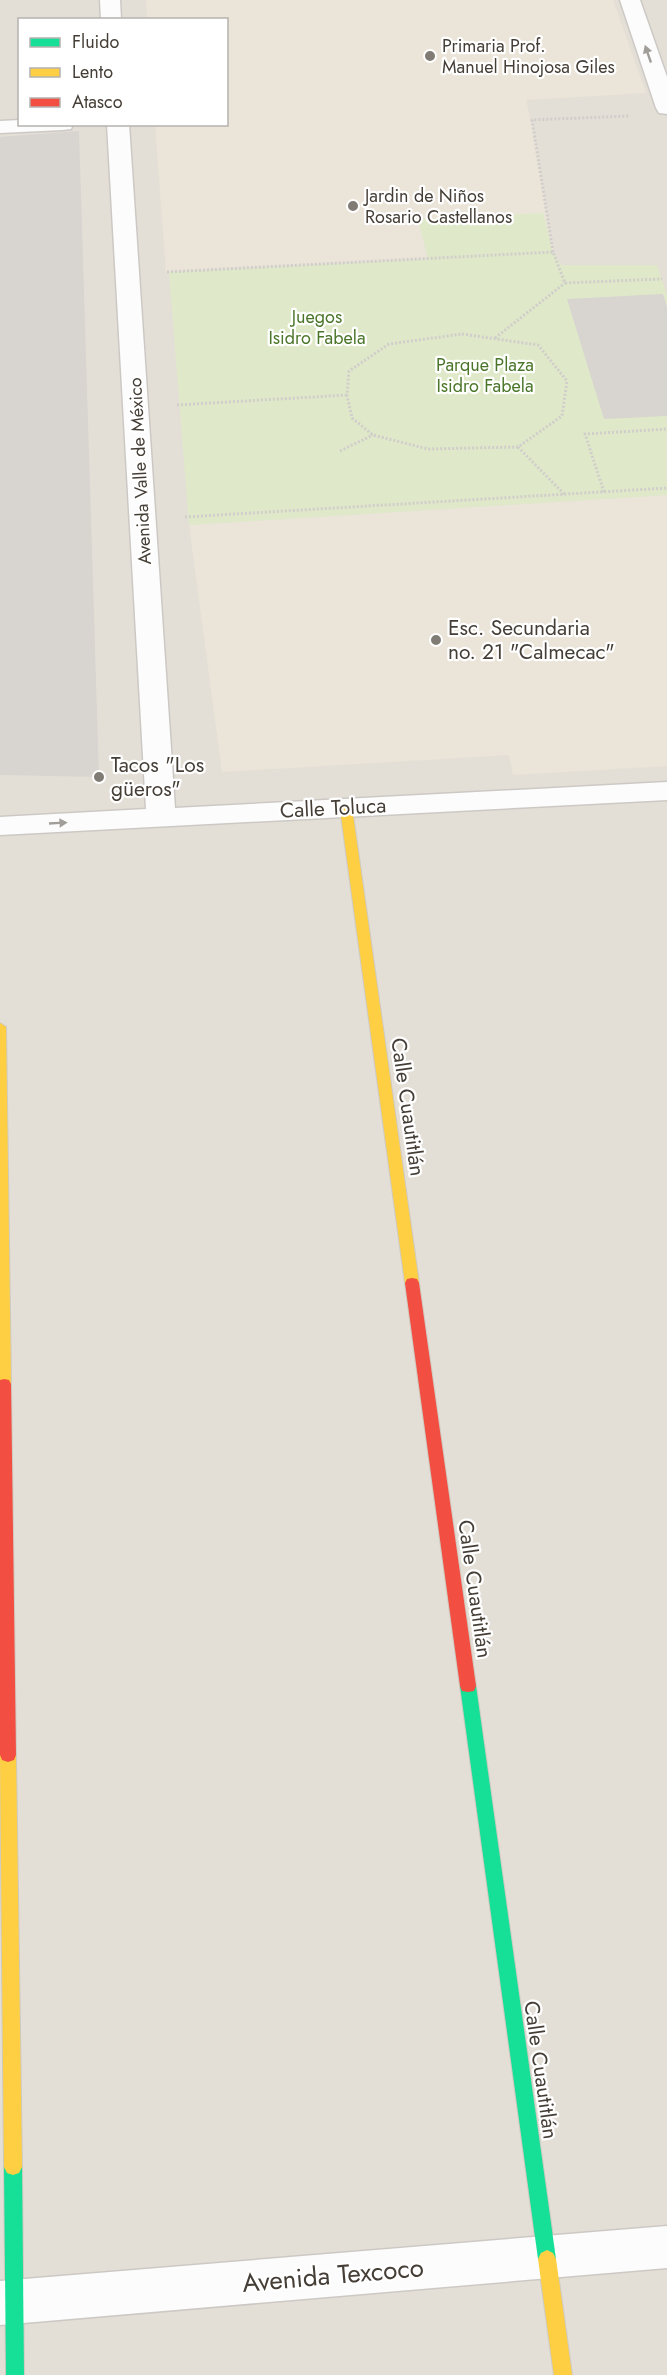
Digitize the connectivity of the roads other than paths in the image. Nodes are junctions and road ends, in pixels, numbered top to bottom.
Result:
1 (110, 0) edge
2 (630, 0) edge
3 (111, 18) edge
4 (667, 108) edge
5 (21, 126) edge
6 (118, 126) edge
7 (0, 127) edge
8 (667, 791) edge
9 (346, 808) junction
10 (161, 818) junction
11 (0, 826) edge
12 (0, 1027) edge
13 (667, 2247) edge
14 (546, 2257) junction
15 (7, 2302) edge
16 (15, 2375) edge
17 (563, 2375) edge

1 - 3 street
4 -> 2 street
5 - 7 street
6 - 10 street, Avenida Valle de México
8 - 9 street, Calle Toluca
9 - 10 street, Calle Toluca
9 - 14 street, Calle Cuautitlán
11 -> 10 street, Calle Toluca
12 - 15 street
13 - 14 street, Avenida Texcoco
14 - 15 street, Avenida Texcoco
14 - 17 street, Calle Cuautitlán
15 - 16 street

